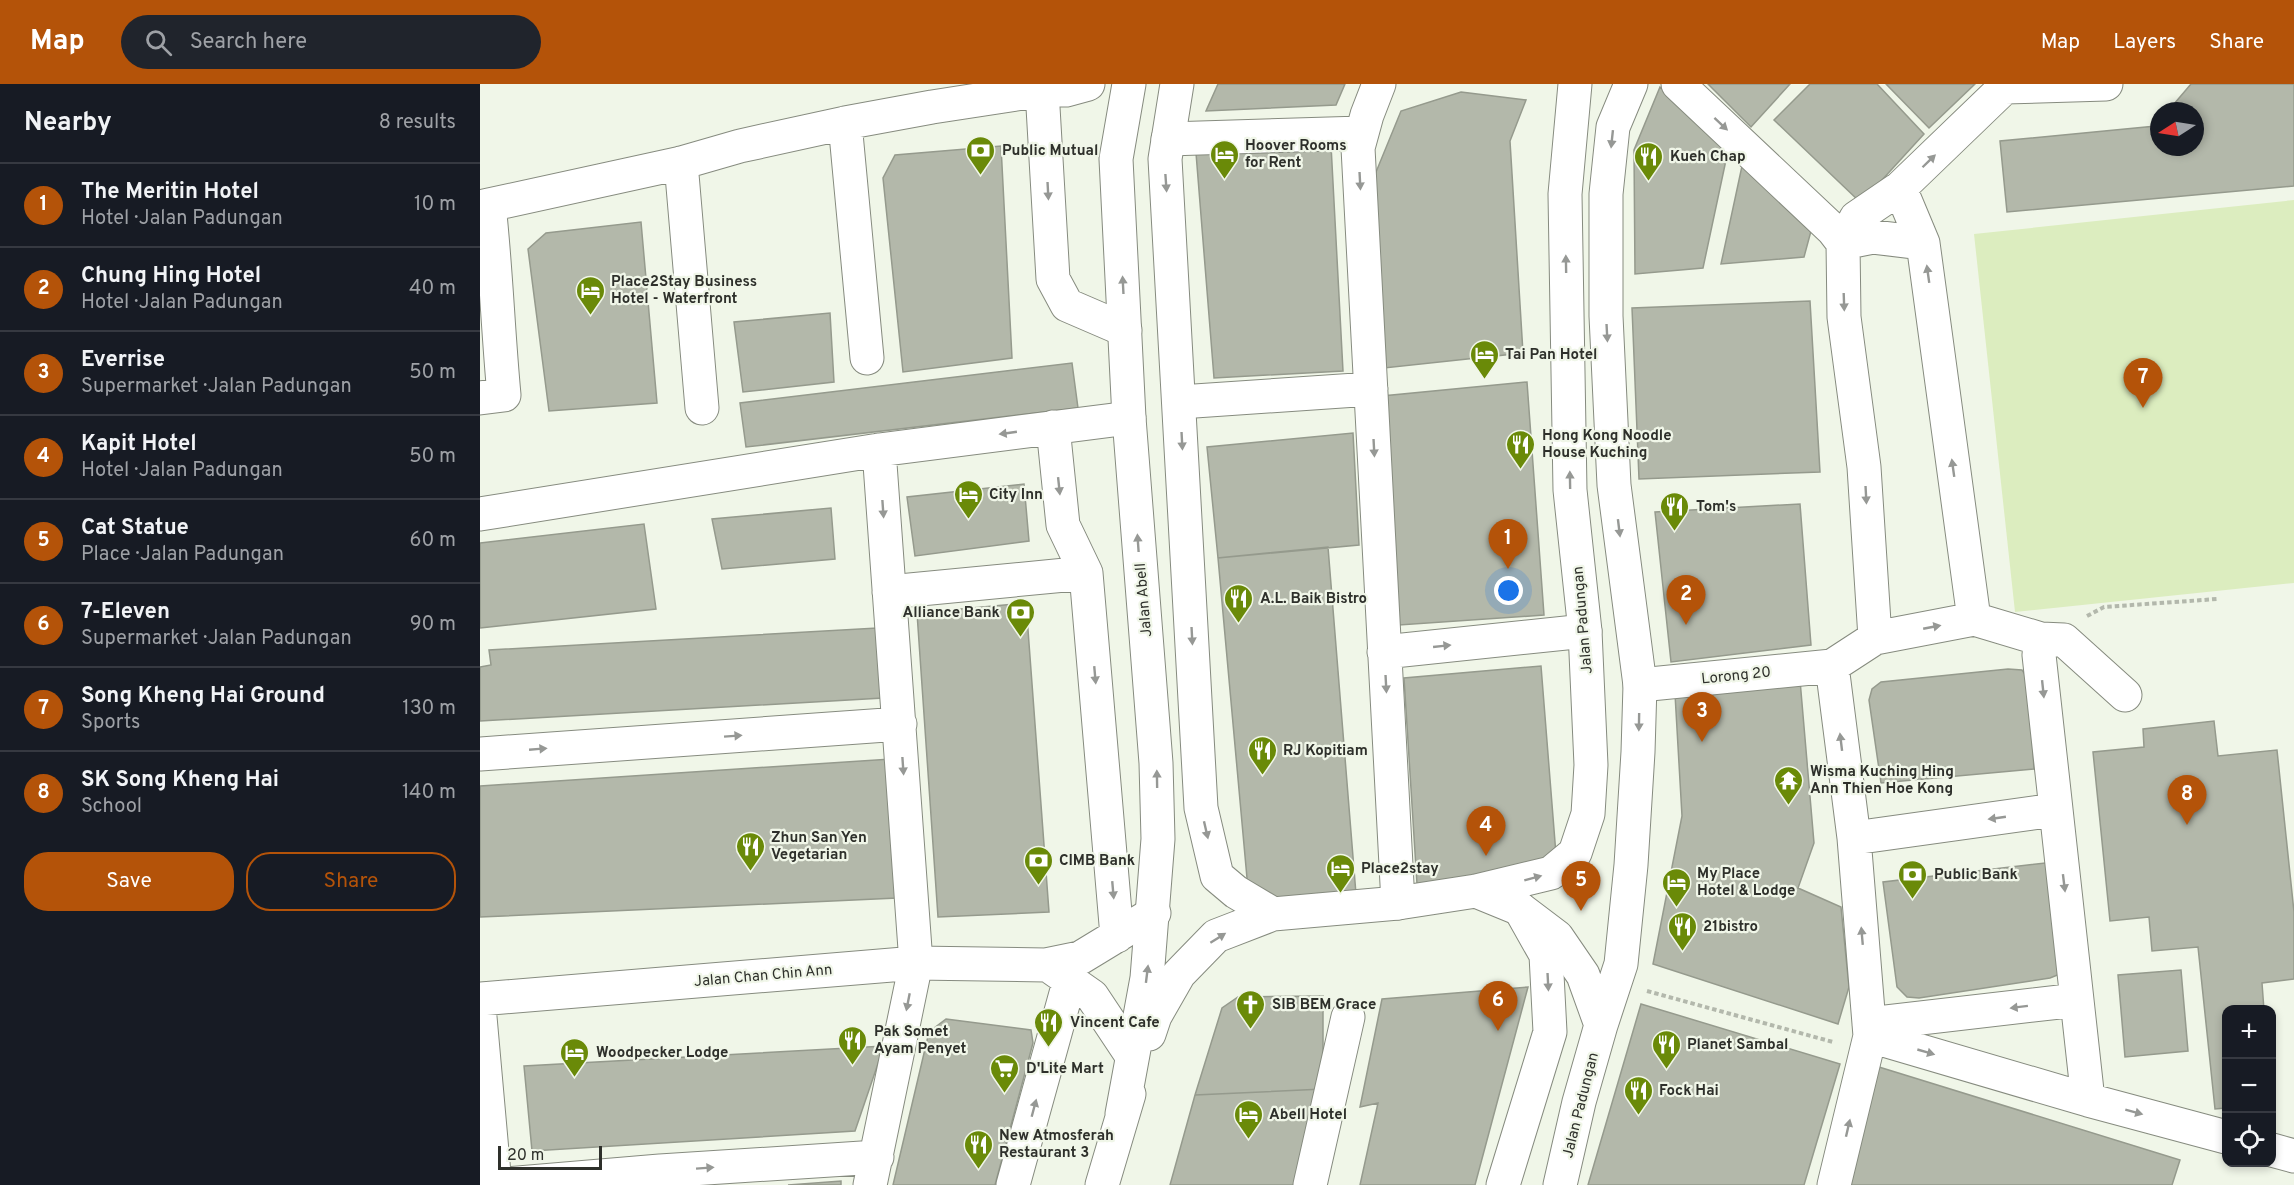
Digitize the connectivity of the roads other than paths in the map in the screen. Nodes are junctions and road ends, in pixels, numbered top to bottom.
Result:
1 (1088, 84) edge
2 (1129, 84) edge
3 (1177, 84) edge
4 (1379, 84) edge
5 (1631, 84) edge
6 (1678, 84) edge
7 (2106, 84) edge
8 (2007, 85) edge
9 (1571, 88) edge
10 (1042, 90) junction
11 (845, 123) junction
12 (1362, 133) junction
13 (1168, 139) junction
14 (681, 163) junction
15 (1900, 188) junction
16 (485, 206) edge
17 (1842, 243) junction
18 (1923, 243) junction
19 (1125, 330) junction
20 (867, 358) dead end
21 (1371, 389) junction
22 (480, 398) edge
23 (1180, 402) junction
24 (702, 408) dead end
25 (1129, 418) junction
26 (1053, 428) junction
27 (879, 450) junction
28 (480, 514) edge
29 (1086, 573) junction
30 (889, 592) junction
31 (1974, 619) junction
32 (1585, 631) junction
33 (1875, 638) junction
34 (2052, 639) junction
35 (1384, 652) junction
36 (1832, 666) junction
37 (1640, 685) junction
38 (2125, 694) dead end
39 (900, 724) junction
40 (480, 754) edge
41 (2055, 810) junction
42 (1854, 838) junction
43 (1476, 891) junction
44 (1398, 903) junction
45 (1520, 909) junction
46 (1154, 913) junction
47 (1273, 914) junction
48 (1117, 936) junction
49 (916, 963) junction
50 (1058, 972) junction
51 (480, 999) edge
52 (2077, 1000) junction
53 (480, 1017) edge
54 (1348, 1017) dead end
55 (1601, 1025) junction
56 (1868, 1037) junction
57 (1132, 1056) junction
58 (2088, 1100) junction
59 (1122, 1114) junction
60 (2222, 1136) edge
61 (2276, 1151) edge
62 (2294, 1156) edge
63 (873, 1171) edge
64 (661, 1178) edge
65 (1562, 1182) edge
66 (495, 1185) edge
67 (1013, 1185) edge
68 (1102, 1185) edge
69 (1310, 1185) edge
70 (1503, 1185) edge
71 (1834, 1185) edge

1 - 10 main road
19 -> 2 main road, Jalan Abell
3 - 13 main road
4 - 12 main road
5 -> 37 main road, Jalan Padungan
6 -> 17 main road
7 - 8 main road
15 -> 8 main road
32 -> 9 main road, Jalan Padungan
10 - 11 main road
10 -> 19 main road
11 - 14 main road
11 - 20 main road
12 - 13 main road
12 -> 21 main road
13 -> 23 main road
14 - 16 main road
14 - 24 main road
15 - 17 main road
15 - 18 main road
16 - 22 main road
17 - 18 main road
17 -> 33 main road
31 -> 18 main road
19 - 25 main road, Jalan Abell
21 - 23 main road
21 -> 35 main road
23 -> 47 main road
25 - 26 main road
46 -> 25 main road, Jalan Abell
26 -> 27 main road
26 -> 29 main road
27 - 28 main road
27 -> 30 main road
29 - 30 main road
29 -> 48 main road
30 - 39 main road
33 -> 31 main road
31 - 34 main road
35 -> 32 main road
43 -> 32 main road, Jalan Padungan
33 - 36 main road
34 - 38 main road
34 -> 41 main road
35 -> 44 main road
36 - 37 main road, Lorong 20
42 -> 36 main road
37 -> 55 main road, Jalan Padungan
40 -> 39 main road
39 -> 49 main road
41 -> 42 main road
41 -> 52 main road
56 -> 42 main road
43 - 44 main road, Jalan Padungan
43 - 45 main road
44 - 47 main road, Jalan Abell
45 - 55 main road
45 -> 70 main road
46 - 48 main road, Jalan Chan Chin Ann
57 -> 46 main road, Jalan Abell
59 -> 47 main road, Jalan Abell
48 - 50 main road, Jalan Chan Chin Ann
49 - 50 main road, Jalan Chan Chin Ann
49 - 51 main road, Jalan Chan Chin Ann
49 -> 63 main road
50 - 57 main road
67 -> 50 main road
52 -> 56 main road
52 - 58 main road
53 - 66 main road
54 - 69 main road
55 - 65 main road, Jalan Padungan
56 -> 58 main road
71 -> 56 main road
57 - 59 main road, Jalan Abell
58 -> 60 main road
59 - 68 main road, Jalan Abell
61 - 62 main road
64 -> 63 main road
64 - 66 main road

